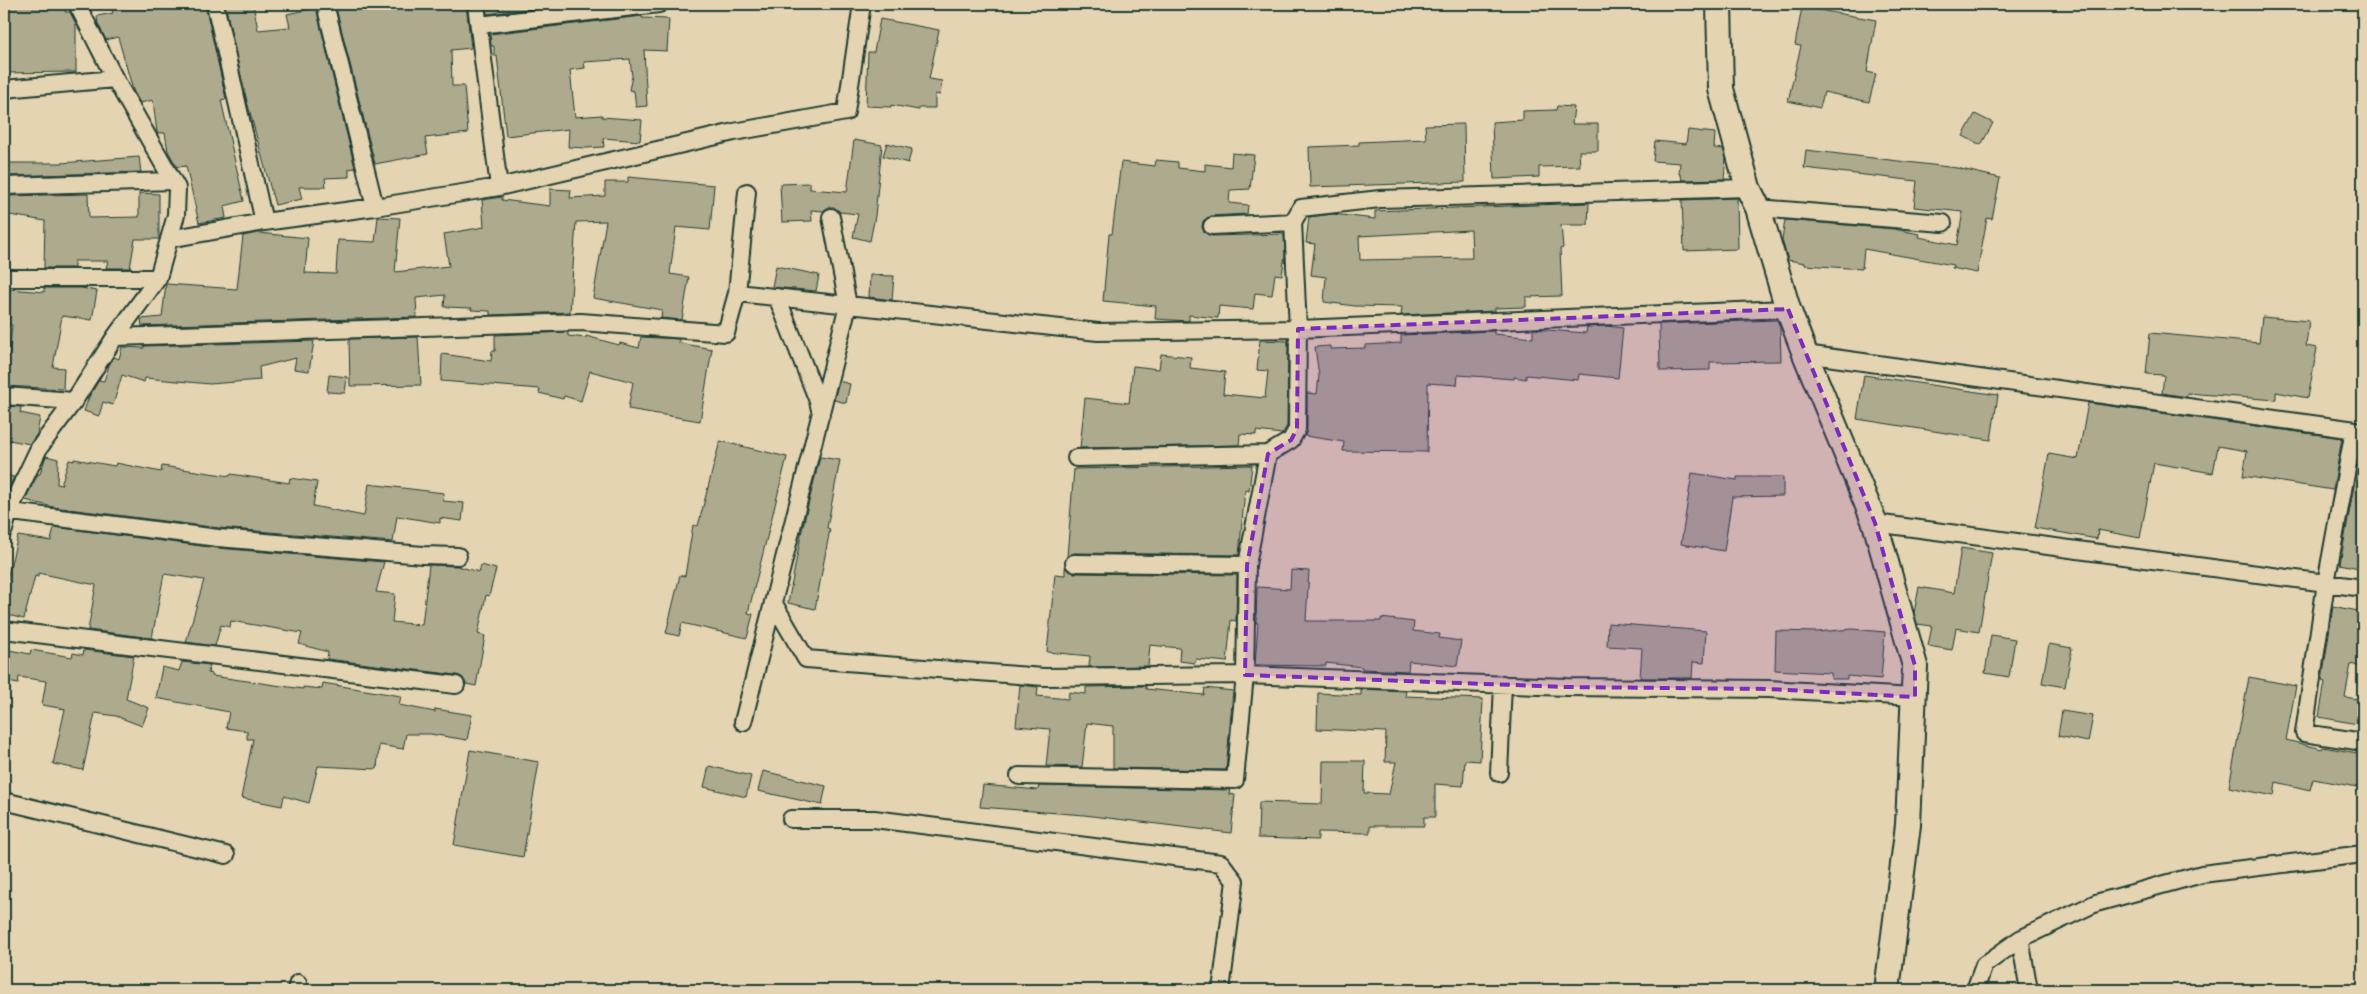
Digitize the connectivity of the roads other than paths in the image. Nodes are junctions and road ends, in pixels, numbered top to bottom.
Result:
1 (77, 4) edge
2 (215, 4) edge
3 (325, 4) edge
4 (476, 4) edge
5 (659, 4) edge
6 (862, 4) edge
7 (1720, 4) edge
8 (479, 25) junction
9 (115, 79) junction
10 (4, 89) edge
11 (173, 181) junction
12 (4, 186) edge
13 (499, 187) junction
14 (747, 192) dead end
15 (1753, 198) junction
16 (375, 207) junction
17 (832, 217) dead end
18 (264, 222) junction
19 (1292, 222) junction
20 (1943, 223) dead end
21 (1212, 226) dead end
22 (169, 239) junction
23 (4, 278) edge
24 (158, 278) junction
25 (737, 293) junction
26 (777, 297) junction
27 (848, 305) junction
28 (1788, 309) junction
29 (1298, 329) junction
30 (115, 337) junction
31 (1805, 354) junction
32 (4, 396) edge
33 (74, 401) junction
34 (821, 414) junction
35 (2359, 431) edge
36 (1268, 454) junction
37 (1076, 458) dead end
38 (6, 511) edge
39 (1875, 523) junction
40 (4, 530) edge
41 (458, 556) dead end
42 (1074, 563) dead end
43 (1247, 565) junction
44 (2326, 583) junction
45 (2363, 588) edge
46 (773, 602) junction
47 (4, 630) edge
48 (1245, 675) junction
49 (1503, 684) junction
50 (456, 685) dead end
51 (1915, 697) junction
52 (743, 722) dead end
53 (2363, 742) edge
54 (1500, 773) dead end
55 (1019, 776) dead end
56 (4, 801) edge
57 (791, 819) dead end
58 (2363, 854) edge
59 (226, 855) dead end
60 (2020, 939) junction
61 (1221, 990) edge
62 (1887, 990) edge
63 (1975, 990) edge
64 (2029, 990) edge

1 - 9 street
2 - 18 street
3 - 16 street
4 - 8 street
5 - 8 street
6 - 13 street
7 - 15 street
8 - 13 street
9 - 10 street
9 - 11 street
11 - 12 street
11 - 22 street
13 - 16 street
14 - 25 street
15 - 19 street
15 - 20 street
15 - 28 street
16 - 18 street
17 - 27 street
18 - 22 street
19 - 21 street
19 - 29 street
22 - 24 street
23 - 24 street
24 - 30 street
25 - 26 street
25 - 30 street
26 - 27 street
26 - 34 street
27 - 29 street
27 - 34 street
28 - 29 street
28 - 31 street
29 - 36 street
30 - 33 street
31 - 35 street
31 - 39 street
32 - 33 street
33 - 38 street
34 - 46 street
35 - 44 street
36 - 37 street
36 - 43 street
38 - 40 street
38 - 41 street
39 - 44 street
39 - 51 street
42 - 43 street
43 - 48 street
44 - 45 street
44 - 53 street
46 - 48 street
46 - 52 street
47 - 50 street
48 - 49 street
48 - 55 street
49 - 51 street
49 - 54 street
51 - 62 street
56 - 59 street
57 - 61 street
58 - 60 street
60 - 63 street
60 - 64 street

